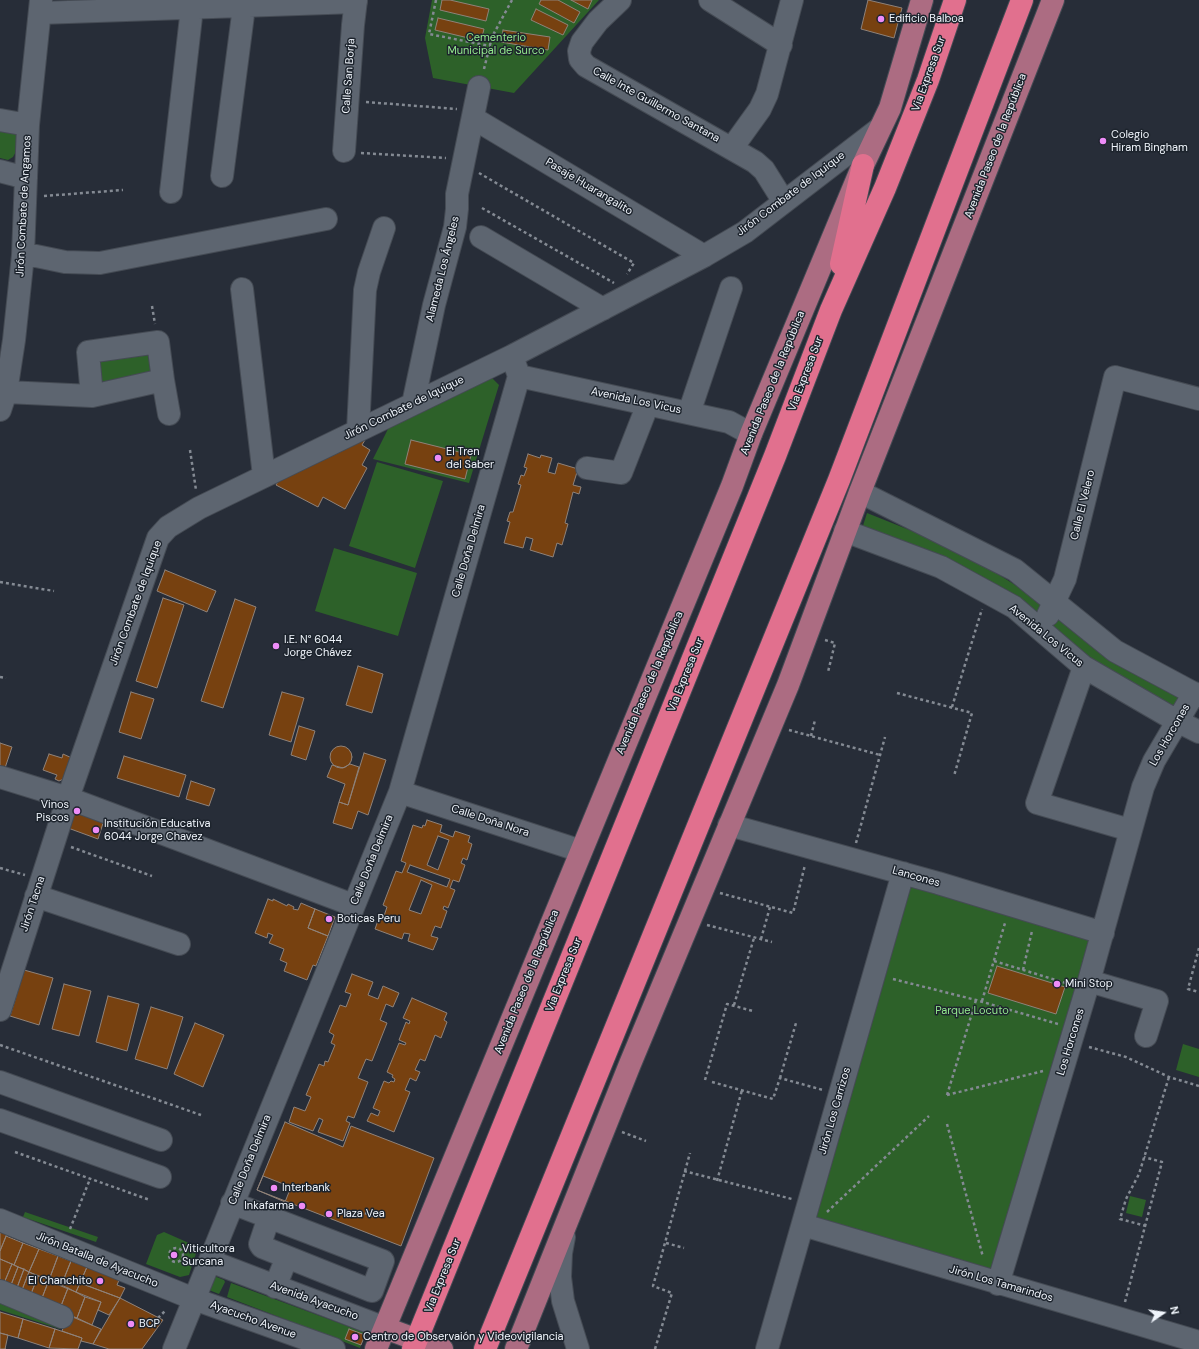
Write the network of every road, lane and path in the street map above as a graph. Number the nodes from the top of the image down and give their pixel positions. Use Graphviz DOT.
graph roads {
  1 [pos="436,0"];
  2 [pos="512,0"];
  3 [pos="620,0"];
  4 [pos="710,0"];
  5 [pos="792,0"];
  6 [pos="956,0"];
  7 [pos="1022,0"];
  8 [pos="1053,0"];
  9 [pos="356,1"];
  10 [pos="219,4"];
  11 [pos="142,5"];
  12 [pos="919,5"];
  13 [pos="40,6"];
  14 [pos="244,7"];
  15 [pos="192,8"];
  16 [pos="781,45"];
  17 [pos="490,46"];
  18 [pos="479,87"];
  19 [pos="348,101"];
  20 [pos="474,114"];
  21 [pos="0,120"];
  22 [pos="28,125"];
  23 [pos="879,129"];
  24 [pos="732,148"];
  25 [pos="344,152"];
  26 [pos="464,161"];
  27 [pos="863,165"];
  28 [pos="0,171"];
  29 [pos="222,176"];
  30 [pos="26,187"];
  31 [pos="123,190"];
  32 [pos="171,192"];
  33 [pos="784,202"];
  34 [pos="482,208"];
  35 [pos="326,219"];
  36 [pos="384,228"];
  37 [pos="481,237"];
  38 [pos="23,255"];
  39 [pos="704,256"];
  40 [pos="629,286"];
  41 [pos="731,288"];
  42 [pos="242,289"];
  43 [pos="603,309"];
  44 [pos="831,310"];
  45 [pos="512,356"];
  46 [pos="519,376"];
  47 [pos="163,380"];
  48 [pos="92,396"];
  49 [pos="1199,399"];
  50 [pos="2,402"];
  51 [pos="413,404"];
  52 [pos="648,404"];
  53 [pos="689,413"];
  54 [pos="169,414"];
  55 [pos="358,430"];
  56 [pos="751,434"];
  57 [pos="190,450"];
  58 [pos="587,468"];
  59 [pos="264,476"];
  60 [pos="860,492"];
  61 [pos="198,508"];
  62 [pos="845,531"];
  63 [pos="0,582"];
  64 [pos="54,591"];
  65 [pos="1054,602"];
  66 [pos="982,609"];
  67 [pos="1041,630"];
  68 [pos="821,638"];
  69 [pos="1084,667"];
  70 [pos="828,672"];
  71 [pos="0,676"];
  72 [pos="6,678"];
  73 [pos="896,693"];
  74 [pos="1196,694"];
  75 [pos="952,707"];
  76 [pos="815,720"];
  77 [pos="1177,721"];
  78 [pos="771,725"];
  79 [pos="1199,732"];
  80 [pos="811,736"];
  81 [pos="885,737"];
  82 [pos="880,755"];
  83 [pos="954,776"];
  84 [pos="0,777"];
  85 [pos="400,792"];
  86 [pos="68,798"];
  87 [pos="729,825"];
  88 [pos="1130,830"];
  89 [pos="54,841"];
  90 [pos="580,851"];
  91 [pos="852,859"];
  92 [pos="805,864"];
  93 [pos="0,868"];
  94 [pos="903,873"];
  95 [pos="152,876"];
  96 [pos="38,888"];
  97 [pos="718,892"];
  98 [pos="353,905"];
  99 [pos="770,907"];
  100 [pos="1006,916"];
  101 [pos="689,921"];
  102 [pos="1034,925"];
  103 [pos="1103,933"];
  104 [pos="754,938"];
  105 [pos="761,939"];
  106 [pos="772,942"];
  107 [pos="179,944"];
  108 [pos="1199,948"];
  109 [pos="994,961"];
  110 [pos="6,968"];
  111 [pos="1023,970"];
  112 [pos="893,979"];
  113 [pos="1082,984"];
  114 [pos="1199,992"];
  115 [pos="976,1000"];
  116 [pos="982,1001"];
  117 [pos="734,1005"];
  118 [pos="0,1010"];
  119 [pos="753,1011"];
  120 [pos="796,1023"];
  121 [pos="1058,1024"];
  122 [pos="1146,1036"];
  123 [pos="1071,1042"];
  124 [pos="0,1045"];
  125 [pos="1044,1070"];
  126 [pos="1169,1077"];
  127 [pos="780,1078"];
  128 [pos="705,1080"];
  129 [pos="0,1082"];
  130 [pos="712,1082"];
  131 [pos="1199,1086"];
  132 [pos="742,1090"];
  133 [pos="826,1090"];
  134 [pos="201,1115"];
  135 [pos="929,1116"];
  136 [pos="0,1120"];
  137 [pos="947,1124"];
  138 [pos="620,1131"];
  139 [pos="161,1140"];
  140 [pos="646,1141"];
  141 [pos="15,1152"];
  142 [pos="690,1153"];
  143 [pos="1144,1157"];
  144 [pos="684,1171"];
  145 [pos="160,1177"];
  146 [pos="90,1179"];
  147 [pos="717,1181"];
  148 [pos="794,1199"];
  149 [pos="150,1200"];
  150 [pos="232,1203"];
  151 [pos="573,1205"];
  152 [pos="365,1213"];
  153 [pos="827,1213"];
  154 [pos="374,1214"];
  155 [pos="269,1217"];
  156 [pos="0,1220"];
  157 [pos="803,1225"];
  158 [pos="1146,1226"];
  159 [pos="666,1243"];
  160 [pos="63,1246"];
  161 [pos="684,1248"];
  162 [pos="169,1256"];
  163 [pos="287,1256"];
  164 [pos="983,1258"];
  165 [pos="210,1261"];
  166 [pos="998,1284"];
  167 [pos="275,1287"];
  168 [pos="0,1291"];
  169 [pos="194,1299"];
  170 [pos="166,1310"];
  171 [pos="62,1317"];
  172 [pos="158,1318"];
  173 [pos="1121,1319"];
  174 [pos="385,1328"];
  175 [pos="1199,1342"];
  176 [pos="415,1344"];
  177 [pos="174,1349"];
  178 [pos="334,1349"];
  179 [pos="376,1349"];
  180 [pos="442,1349"];
  181 [pos="485,1349"];
  182 [pos="516,1349"];
  183 [pos="578,1349"];
  184 [pos="655,1349"];
  185 [pos="767,1349"];
  1 -- 17 [label="path"];
  2 -- 17 [label="path"];
  3 -- 24 [label="street, Calle Inte Guillermo Santana"];
  4 -- 16 [label="street"];
  5 -- 16 [label="street"];
  6 -- 44 [label="highway, Via Expresa Sur"];
  7 -- 181 [label="highway"];
  8 -- 60 [label="main road, Avenida Paseo de la República"];
  9 -- 14 [label="street"];
  9 -- 19 [label="street, Calle San Borja"];
  10 -- 14 [label="street"];
  10 -- 15 [label="street"];
  11 -- 13 [label="street"];
  11 -- 15 [label="street"];
  12 -- 23 [label="main road, Avenida Paseo de la República"];
  13 -- 22 [label="street, Jirón Combate de Angamos"];
  14 -- 29 [label="street"];
  15 -- 32 [label="street"];
  16 -- 24 [label="street"];
  17 -- 18 [label="path"];
  18 -- 20 [label="street, Alameda Los Ángeles"];
  19 -- 20 [label="path"];
  19 -- 25 [label="street, Calle San Borja"];
  20 -- 26 [label="street, Alameda Los Ángeles"];
  20 -- 39 [label="street, Pasaje Huarangalito"];
  21 -- 22 [label="street"];
  22 -- 30 [label="street, Jirón Combate de Angamos"];
  23 -- 27 [label="main road, Avenida Paseo de la República"];
  23 -- 33 [label="street, Jirón Combate de Iquique"];
  24 -- 33 [label="street, Calle Inte Guillermo Santana"];
  25 -- 26 [label="path"];
  26 -- 40 [label="path"];
  26 -- 51 [label="street, Alameda Los Ángeles"];
  27 -- 44 [label="highway"];
  27 -- 56 [label="main road, Avenida Paseo de la República"];
  28 -- 30 [label="street"];
  30 -- 31 [label="path"];
  30 -- 38 [label="street, Jirón Combate de Angamos"];
  33 -- 39 [label="street, Jirón Combate de Iquique"];
  34 -- 40 [label="path"];
  35 -- 38 [label="street"];
  36 -- 55 [label="street"];
  37 -- 43 [label="street"];
  38 -- 50 [label="street, Jirón Combate de Angamos"];
  39 -- 40 [label="street, Jirón Combate de Iquique"];
  40 -- 43 [label="street, Jirón Combate de Iquique"];
  41 -- 53 [label="street"];
  42 -- 59 [label="street"];
  43 -- 45 [label="street, Jirón Combate de Iquique"];
  44 -- 176 [label="highway, Via Expresa Sur"];
  45 -- 46 [label="street"];
  45 -- 51 [label="street, Jirón Combate de Iquique"];
  46 -- 52 [label="street, Avenida Los Vicus"];
  46 -- 85 [label="street, Calle Doña Delmira"];
  47 -- 48 [label="street"];
  47 -- 48 [label="street"];
  47 -- 54 [label="street"];
  48 -- 50 [label="street"];
  49 -- 65 [label="street, Calle El Velero"];
  51 -- 55 [label="street, Jirón Combate de Iquique"];
  52 -- 53 [label="street, Avenida Los Vicus"];
  52 -- 58 [label="street"];
  53 -- 56 [label="street, Avenida Los Vicus"];
  55 -- 59 [label="street, Jirón Combate de Iquique"];
  56 -- 90 [label="main road, Avenida Paseo de la República"];
  57 -- 61 [label="path"];
  59 -- 61 [label="street, Jirón Combate de Iquique"];
  60 -- 62 [label="main road, Avenida Paseo de la República"];
  60 -- 65 [label="street"];
  61 -- 86 [label="street, Jirón Combate de Iquique"];
  62 -- 67 [label="street, Avenida Los Vicus"];
  62 -- 78 [label="main road, Avenida Paseo de la República"];
  63 -- 64 [label="path"];
  65 -- 67 [label="street, Calle El Velero"];
  65 -- 74 [label="street"];
  66 -- 75 [label="path"];
  67 -- 69 [label="street, Avenida Los Vicus"];
  68 -- 70 [label="path"];
  69 -- 77 [label="street, Avenida Los Vicus"];
  69 -- 88 [label="street"];
  71 -- 72 [label="path"];
  73 -- 75 [label="path"];
  74 -- 77 [label="street, Los Horcones"];
  75 -- 83 [label="path"];
  76 -- 80 [label="path"];
  77 -- 79 [label="street, Avenida Los Vicus"];
  77 -- 88 [label="street, Los Horcones"];
  78 -- 80 [label="path"];
  78 -- 87 [label="main road, Avenida Paseo de la República"];
  80 -- 82 [label="path"];
  81 -- 82 [label="path"];
  82 -- 91 [label="path"];
  84 -- 86 [label="street"];
  85 -- 90 [label="street, Calle Doña Nora"];
  85 -- 98 [label="street, Calle Doña Delmira"];
  86 -- 89 [label="street, Jirón Tacna"];
  86 -- 98 [label="street"];
  87 -- 91 [label="street, Lancones"];
  87 -- 101 [label="main road, Avenida Paseo de la República"];
  88 -- 103 [label="street, Los Horcones"];
  89 -- 95 [label="path"];
  89 -- 96 [label="street, Jirón Tacna"];
  90 -- 174 [label="main road, Avenida Paseo de la República"];
  91 -- 94 [label="street, Lancones"];
  92 -- 99 [label="path"];
  93 -- 96 [label="path"];
  94 -- 103 [label="street, Lancones"];
  94 -- 157 [label="street, Jirón Los Carrizos"];
  96 -- 107 [label="street"];
  96 -- 110 [label="street, Jirón Tacna"];
  97 -- 99 [label="path"];
  98 -- 150 [label="street, Calle Doña Delmira"];
  99 -- 105 [label="path"];
  100 -- 109 [label="path"];
  101 -- 104 [label="path"];
  101 -- 151 [label="main road, Avenida Paseo de la República"];
  102 -- 111 [label="path"];
  103 -- 113 [label="street, Los Horcones"];
  104 -- 105 [label="path"];
  104 -- 117 [label="path"];
  105 -- 106 [label="path"];
  108 -- 114 [label="path"];
  109 -- 111 [label="path"];
  109 -- 116 [label="path"];
  110 -- 118 [label="street, Jirón Tacna"];
  111 -- 113 [label="path"];
  112 -- 115 [label="path"];
  113 -- 122 [label="street"];
  113 -- 123 [label="street, Los Horcones"];
  115 -- 116 [label="path"];
  115 -- 125 [label="path"];
  116 -- 121 [label="path"];
  117 -- 119 [label="path"];
  117 -- 128 [label="path"];
  120 -- 127 [label="path"];
  123 -- 126 [label="path"];
  123 -- 166 [label="street, Los Horcones"];
  124 -- 134 [label="path"];
  126 -- 131 [label="path"];
  126 -- 143 [label="path"];
  127 -- 132 [label="path"];
  127 -- 133 [label="path"];
  129 -- 139 [label="street"];
  130 -- 132 [label="path"];
  132 -- 147 [label="path"];
  135 -- 153 [label="path"];
  136 -- 145 [label="street"];
  137 -- 164 [label="path"];
  138 -- 140 [label="path"];
  141 -- 146 [label="path"];
  142 -- 144 [label="path"];
  143 -- 158 [label="path"];
  143 -- 158 [label="path"];
  144 -- 147 [label="path"];
  144 -- 159 [label="path"];
  146 -- 149 [label="path"];
  146 -- 160 [label="path"];
  147 -- 148 [label="path"];
  150 -- 155 [label="street"];
  150 -- 165 [label="street, Calle Doña Delmira"];
  151 -- 182 [label="main road, Avenida Paseo de la República"];
  151 -- 183 [label="street, Avenida Paseo de la República"];
  152 -- 154 [label="path"];
  155 -- 163 [label="street"];
  155 -- 163 [label="street"];
  156 -- 160 [label="street, Jirón Batalla de Ayacucho"];
  157 -- 166 [label="street, Jirón Los Tamarindos"];
  157 -- 185 [label="street, Jirón Los Carrizos"];
  158 -- 173 [label="path"];
  159 -- 161 [label="path"];
  159 -- 184 [label="path"];
  160 -- 169 [label="street, Jirón Batalla de Ayacucho"];
  162 -- 162 [label="path"];
  163 -- 167 [label="street"];
  165 -- 167 [label="street, Avenida Ayacucho"];
  165 -- 169 [label="street, Calle Doña Delmira"];
  166 -- 173 [label="street, Jirón Los Tamarindos"];
  167 -- 174 [label="street, Avenida Ayacucho"];
  168 -- 171 [label="street"];
  169 -- 177 [label="street, Calle Doña Delmira"];
  169 -- 178 [label="street, Ayacucho Avenue"];
  170 -- 172 [label="path"];
  173 -- 175 [label="street, Jirón Los Tamarindos"];
  174 -- 176 [label="main road, Avenida Ayacucho"];
  174 -- 179 [label="main road, Avenida Paseo de la República"];
  176 -- 180 [label="main road, Avenida Ayacucho"];
}
